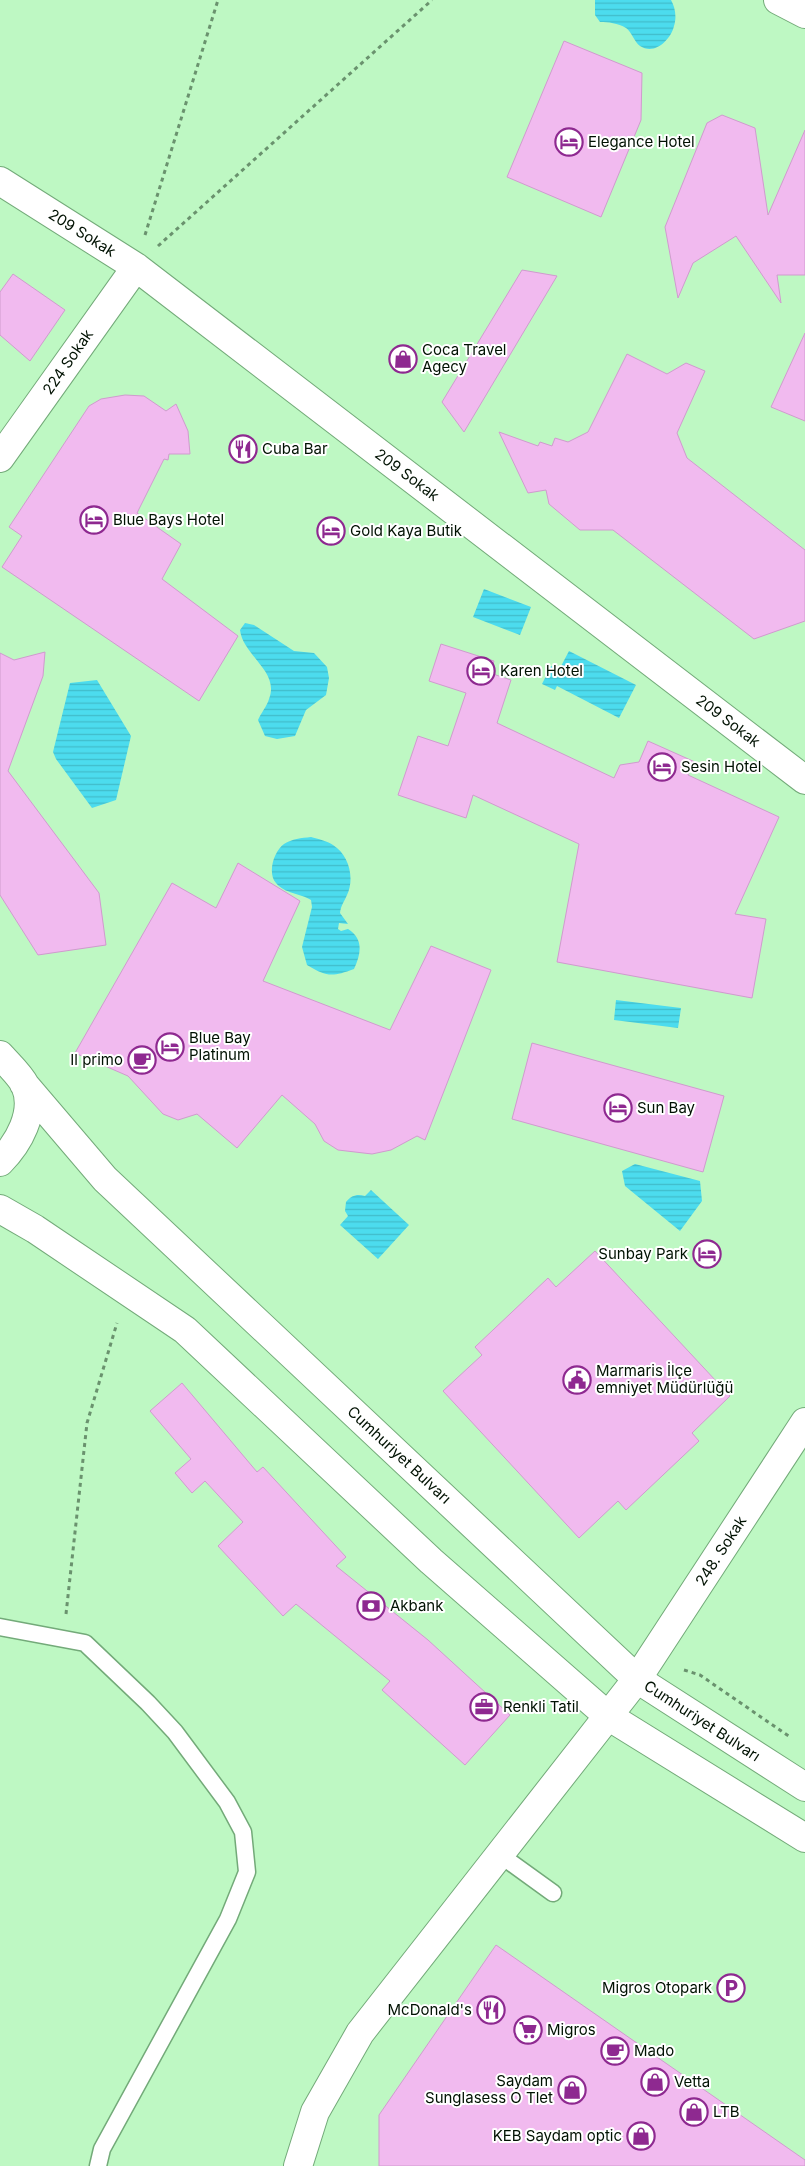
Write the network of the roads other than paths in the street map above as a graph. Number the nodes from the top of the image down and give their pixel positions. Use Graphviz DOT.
graph roads {
  1 [pos="778,0"];
  2 [pos="805,14"];
  3 [pos="0,181"];
  4 [pos="136,267"];
  5 [pos="0,458"];
  6 [pos="805,780"];
  7 [pos="0,1055"];
  8 [pos="24,1084"];
  9 [pos="0,1162"];
  10 [pos="0,1209"];
  11 [pos="805,1422"];
  12 [pos="0,1627"];
  13 [pos="637,1679"];
  14 [pos="608,1716"];
  15 [pos="805,1787"];
  16 [pos="805,1838"];
  17 [pos="499,1854"];
  18 [pos="553,1893"];
  19 [pos="98,2166"];
  20 [pos="298,2166"];
  1 -- 2 [label="main road"];
  3 -- 4 [label="main road, 209 Sokak"];
  4 -- 5 [label="main road, 224 Sokak"];
  4 -- 6 [label="main road, 209 Sokak"];
  7 -- 8 [label="main road, Cumhuriyet Bulvarı"];
  8 -- 9 [label="main road"];
  8 -- 13 [label="main road, Cumhuriyet Bulvarı"];
  10 -- 14 [label="main road"];
  11 -- 13 [label="main road, 248. Sokak"];
  12 -- 19 [label="lane"];
  13 -- 14 [label="main road, 248. Sokak"];
  13 -- 15 [label="main road, Cumhuriyet Bulvarı"];
  14 -- 16 [label="main road"];
  14 -- 17 [label="main road, 248. Sokak"];
  17 -- 18 [label="lane"];
  17 -- 20 [label="main road, 248. Sokak"];
}
